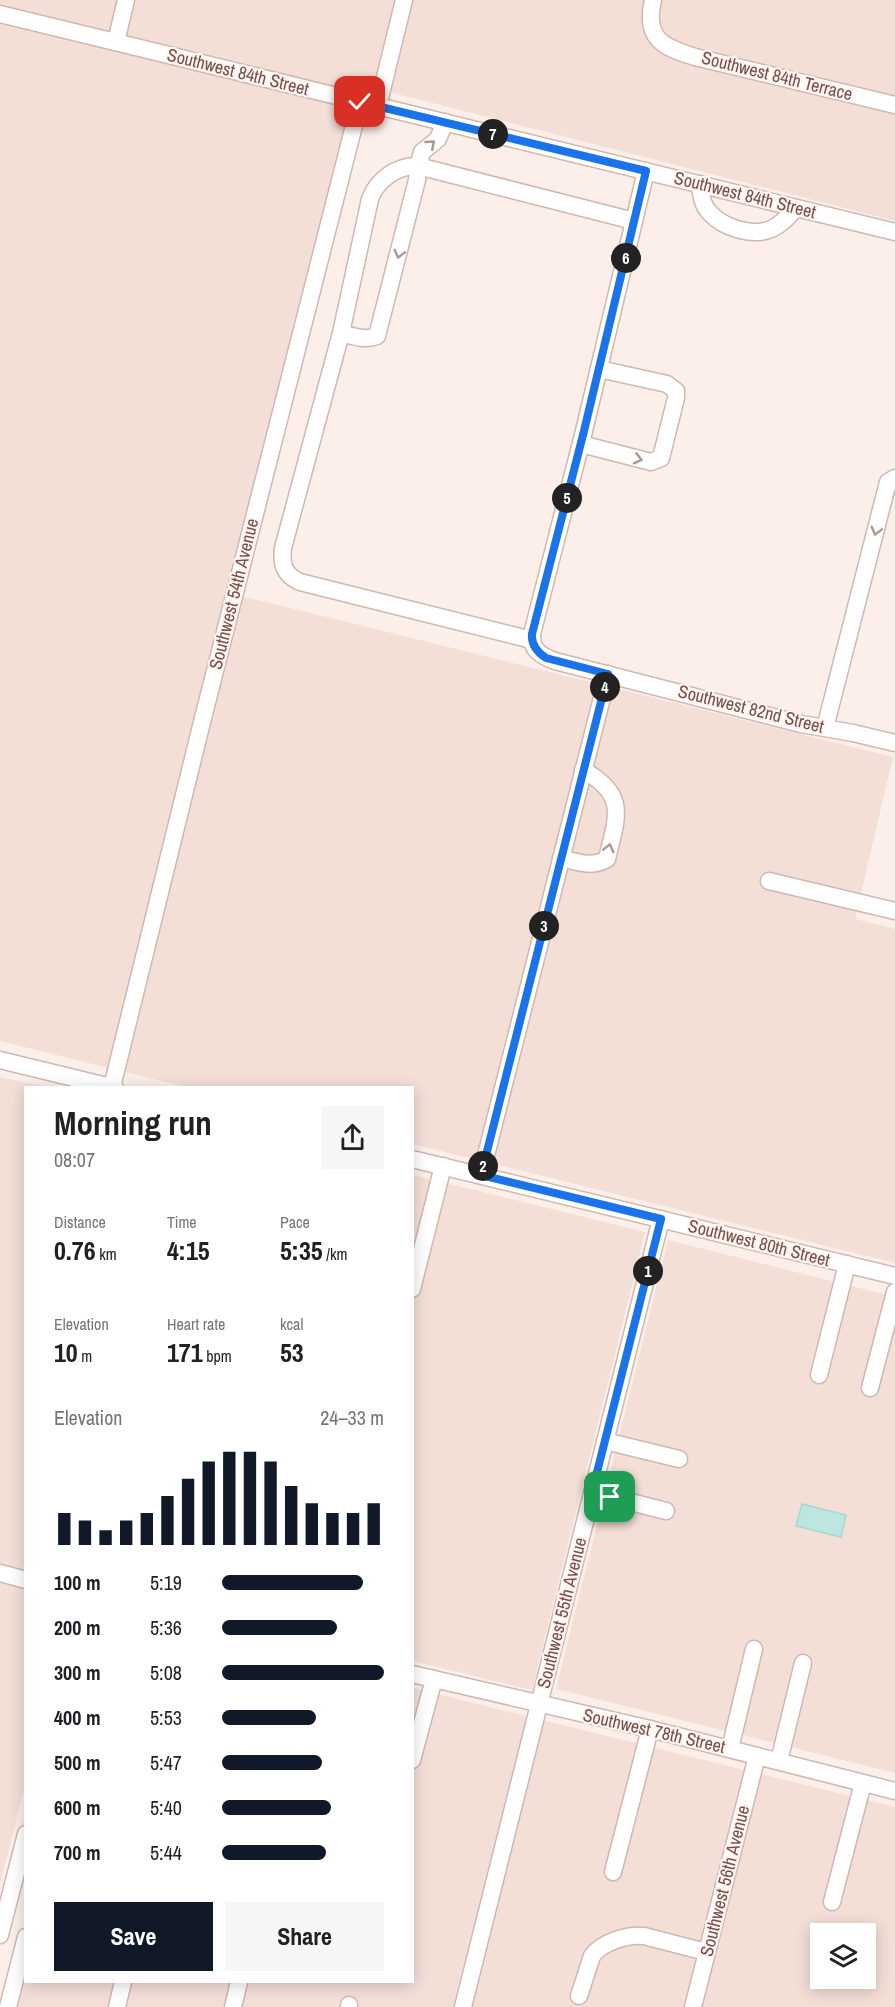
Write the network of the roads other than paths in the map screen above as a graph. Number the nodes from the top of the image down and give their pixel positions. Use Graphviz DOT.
graph roads {
  1 [pos="126,0"];
  2 [pos="405,0"];
  3 [pos="653,0"];
  4 [pos="0,14"];
  5 [pos="116,42"];
  6 [pos="360,102"];
  7 [pos="895,105"];
  8 [pos="378,106"];
  9 [pos="445,122"];
  10 [pos="417,166"];
  11 [pos="646,171"];
  12 [pos="700,184"];
  13 [pos="796,208"];
  14 [pos="634,221"];
  15 [pos="895,232"];
  16 [pos="340,333"];
  17 [pos="599,369"];
  18 [pos="581,444"];
  19 [pos="895,478"];
  20 [pos="532,640"];
  21 [pos="608,674"];
  22 [pos="825,728"];
  23 [pos="895,743"];
  24 [pos="584,770"];
  25 [pos="561,858"];
  26 [pos="769,881"];
  27 [pos="895,911"];
  28 [pos="0,1060"];
  29 [pos="110,1086"];
  30 [pos="114,1086"];
  31 [pos="414,1159"];
  32 [pos="443,1166"];
  33 [pos="481,1175"];
  34 [pos="661,1219"];
  35 [pos="847,1264"];
  36 [pos="895,1276"];
  37 [pos="414,1281"];
  38 [pos="895,1292"];
  39 [pos="819,1375"];
  40 [pos="870,1388"];
  41 [pos="604,1441"];
  42 [pos="679,1459"];
  43 [pos="592,1492"];
  44 [pos="666,1511"];
  45 [pos="0,1574"];
  46 [pos="24,1580"];
  47 [pos="754,1649"];
  48 [pos="803,1663"];
  49 [pos="414,1674"];
  50 [pos="434,1679"];
  51 [pos="539,1704"];
  52 [pos="650,1729"];
  53 [pos="730,1749"];
  54 [pos="414,1753"];
  55 [pos="757,1756"];
  56 [pos="778,1761"];
  57 [pos="862,1783"];
  58 [pos="895,1791"];
  59 [pos="24,1842"];
  60 [pos="613,1872"];
  61 [pos="832,1902"];
  62 [pos="0,1935"];
  63 [pos="24,1945"];
  64 [pos="706,1952"];
  65 [pos="123,1983"];
  66 [pos="239,1983"];
  67 [pos="579,1996"];
  68 [pos="8,2007"];
  69 [pos="117,2007"];
  70 [pos="233,2007"];
  71 [pos="463,2007"];
  72 [pos="693,2007"];
  1 -- 5 [label="street"];
  2 -- 8 [label="street"];
  3 -- 7 [label="street, Southwest 84th Terrace"];
  4 -- 5 [label="street, Southwest 84th Street"];
  5 -- 6 [label="street, Southwest 84th Street"];
  6 -- 8 [label="street, Southwest 84th Street"];
  6 -- 30 [label="street, Southwest 54th Avenue"];
  8 -- 9 [label="street, Southwest 84th Street"];
  10 -- 9 [label="street, one-way"];
  9 -- 11 [label="street, Southwest 84th Street"];
  10 -- 14 [label="street"];
  10 -- 16 [label="street"];
  10 -- 16 [label="street, one-way"];
  11 -- 12 [label="street, Southwest 84th Street"];
  11 -- 14 [label="street"];
  12 -- 13 [label="street, Southwest 84th Street"];
  12 -- 13 [label="street"];
  13 -- 15 [label="street, Southwest 84th Street"];
  14 -- 17 [label="street"];
  16 -- 20 [label="street"];
  17 -- 18 [label="street"];
  18 -- 17 [label="street, one-way"];
  18 -- 20 [label="street"];
  19 -- 22 [label="street, one-way"];
  20 -- 21 [label="street, Southwest 82nd Street"];
  21 -- 22 [label="street, Southwest 82nd Street"];
  21 -- 24 [label="street"];
  22 -- 23 [label="street, Southwest 82nd Street"];
  24 -- 25 [label="street"];
  25 -- 24 [label="street, one-way"];
  25 -- 33 [label="street"];
  26 -- 27 [label="street"];
  28 -- 29 [label="street"];
  31 -- 32 [label="street, Southwest 80th Street"];
  32 -- 33 [label="street, Southwest 80th Street"];
  32 -- 37 [label="street"];
  33 -- 34 [label="street, Southwest 80th Street"];
  34 -- 35 [label="street, Southwest 80th Street"];
  34 -- 41 [label="street, Southwest 55th Avenue"];
  35 -- 36 [label="street, Southwest 80th Street"];
  35 -- 39 [label="street"];
  38 -- 40 [label="street"];
  41 -- 42 [label="street"];
  41 -- 43 [label="street, Southwest 55th Avenue"];
  43 -- 44 [label="street"];
  43 -- 51 [label="street, Southwest 55th Avenue"];
  45 -- 46 [label="street"];
  47 -- 53 [label="street"];
  48 -- 56 [label="street"];
  49 -- 50 [label="street, Southwest 78th Street"];
  50 -- 51 [label="street, Southwest 78th Street"];
  50 -- 54 [label="street"];
  51 -- 52 [label="street, Southwest 78th Street"];
  51 -- 71 [label="street, Southwest 55th Avenue"];
  52 -- 53 [label="street, Southwest 78th Street"];
  52 -- 60 [label="street"];
  53 -- 55 [label="street, Southwest 78th Street"];
  55 -- 56 [label="street, Southwest 78th Street"];
  55 -- 64 [label="street, Southwest 56th Avenue"];
  56 -- 57 [label="street, Southwest 78th Street"];
  57 -- 58 [label="street, Southwest 78th Street"];
  57 -- 61 [label="street"];
  59 -- 62 [label="street"];
  63 -- 68 [label="street"];
  64 -- 67 [label="street"];
  64 -- 72 [label="street, Southwest 56th Avenue"];
  65 -- 69 [label="street"];
  66 -- 70 [label="street"];
}
